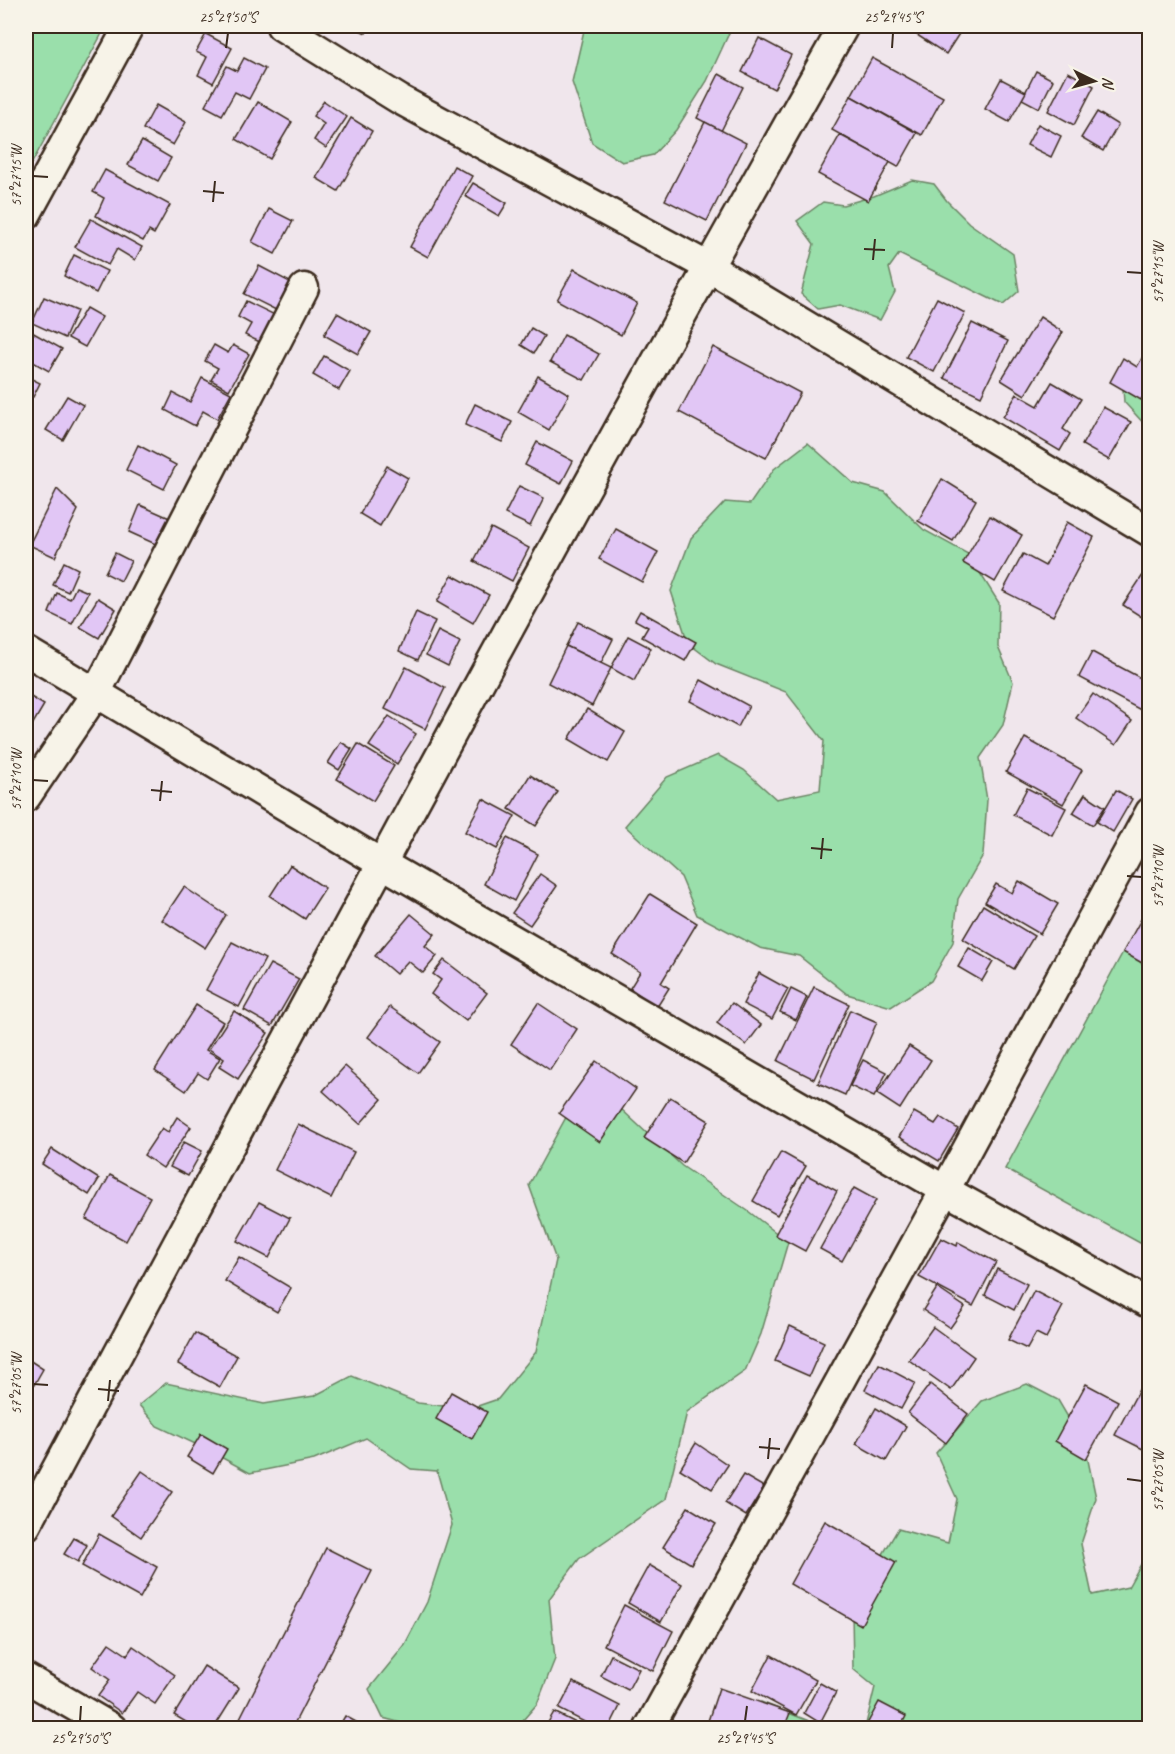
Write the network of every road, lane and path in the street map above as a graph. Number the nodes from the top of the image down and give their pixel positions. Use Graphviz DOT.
graph roads {
  1 [pos="129,26"];
  2 [pos="281,26"];
  3 [pos="844,26"];
  4 [pos="26,215"];
  5 [pos="708,266"];
  6 [pos="304,288"];
  7 [pos="1149,532"];
  8 [pos="26,651"];
  9 [pos="96,693"];
  10 [pos="26,796"];
  11 [pos="1149,812"];
  12 [pos="381,863"];
  13 [pos="945,1190"];
  14 [pos="1149,1304"];
  15 [pos="26,1526"];
  16 [pos="26,1678"];
  17 [pos="112,1728"];
  18 [pos="649,1728"];
  1 -- 4 [label="street"];
  2 -- 5 [label="street"];
  3 -- 5 [label="street"];
  5 -- 7 [label="street"];
  5 -- 12 [label="street"];
  6 -- 9 [label="street"];
  8 -- 9 [label="street"];
  9 -- 10 [label="street"];
  9 -- 12 [label="street"];
  11 -- 13 [label="street"];
  12 -- 13 [label="street"];
  12 -- 15 [label="street"];
  13 -- 14 [label="street"];
  13 -- 18 [label="street"];
  16 -- 17 [label="street"];
}
